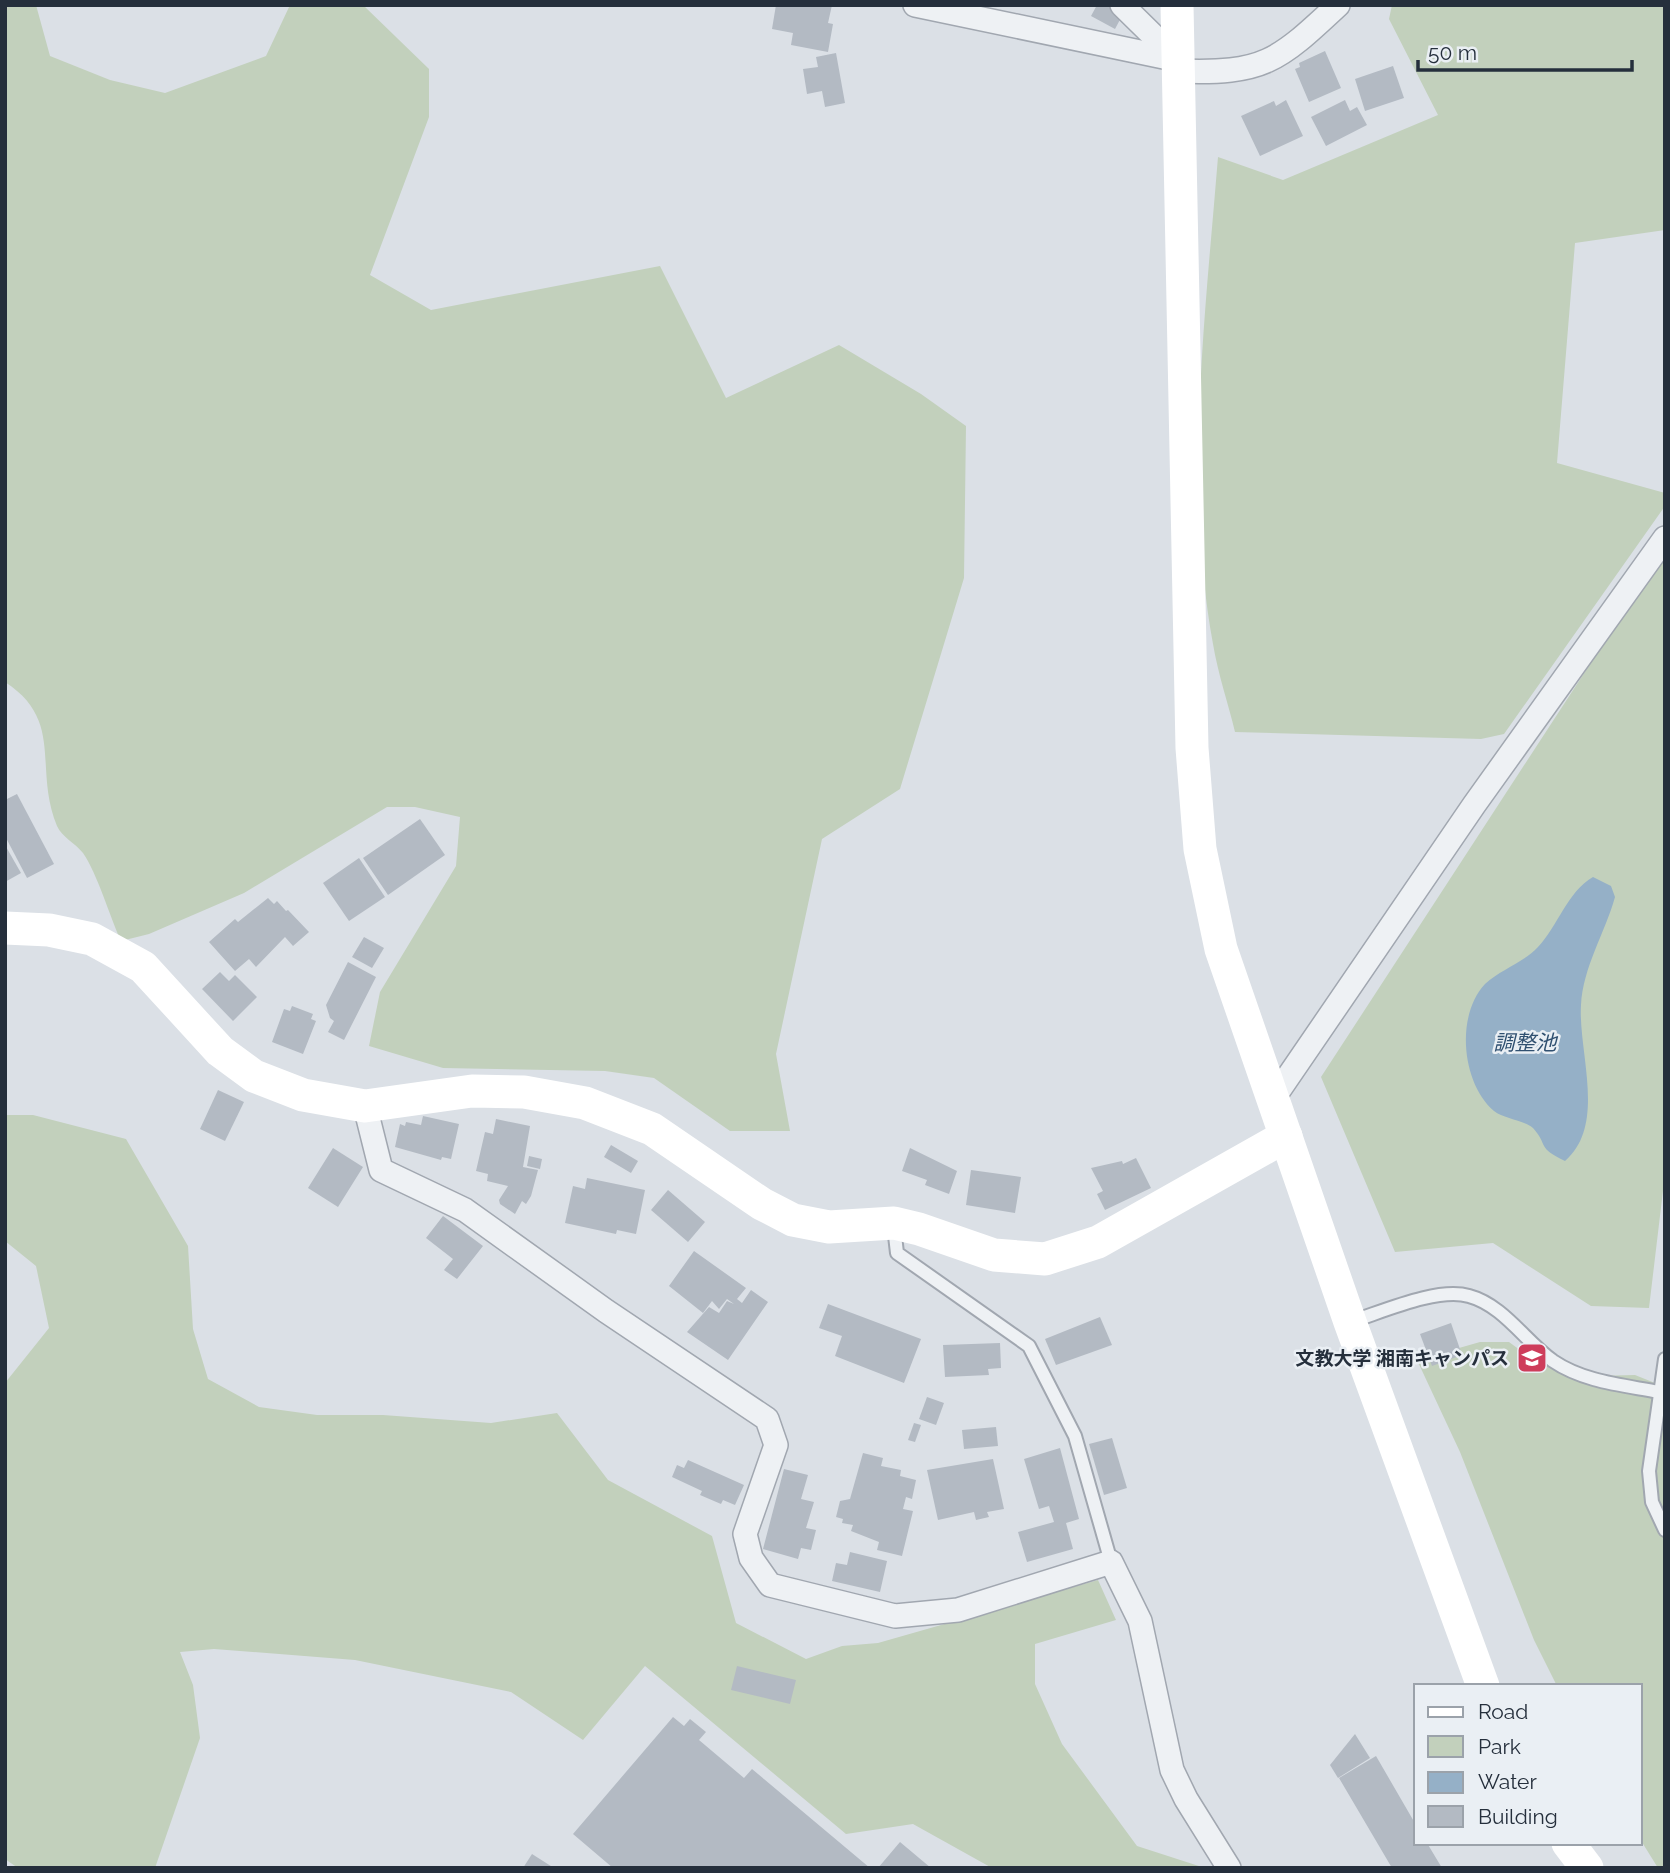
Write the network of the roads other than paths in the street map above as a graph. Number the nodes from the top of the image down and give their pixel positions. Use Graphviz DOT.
graph roads {
  1 [pos="915,5"];
  2 [pos="1122,5"];
  3 [pos="1177,5"];
  4 [pos="1338,5"];
  5 [pos="1178,65"];
  6 [pos="1665,538"];
  7 [pos="5,928"];
  8 [pos="1273,1099"];
  9 [pos="365,1106"];
  10 [pos="1286,1136"];
  11 [pos="894,1223"];
  12 [pos="1350,1322"];
  13 [pos="1665,1359"];
  14 [pos="1660,1392"];
  15 [pos="1665,1530"];
  16 [pos="1111,1562"];
  17 [pos="1482,1684"];
  18 [pos="1570,1845"];
  19 [pos="1228,1868"];
  20 [pos="1587,1868"];
  1 -- 5 [label="street"];
  2 -- 5 [label="street"];
  3 -- 5 [label="street"];
  4 -- 5 [label="street"];
  5 -- 8 [label="street"];
  6 -- 8 [label="street"];
  7 -- 9 [label="street"];
  8 -- 10 [label="street"];
  9 -- 11 [label="street"];
  9 -- 16 [label="street"];
  10 -- 11 [label="street"];
  10 -- 12 [label="street"];
  11 -- 16 [label="lane"];
  12 -- 14 [label="lane"];
  12 -- 17 [label="street"];
  13 -- 14 [label="lane"];
  14 -- 15 [label="lane"];
  16 -- 19 [label="street"];
  18 -- 20 [label="street"];
}
